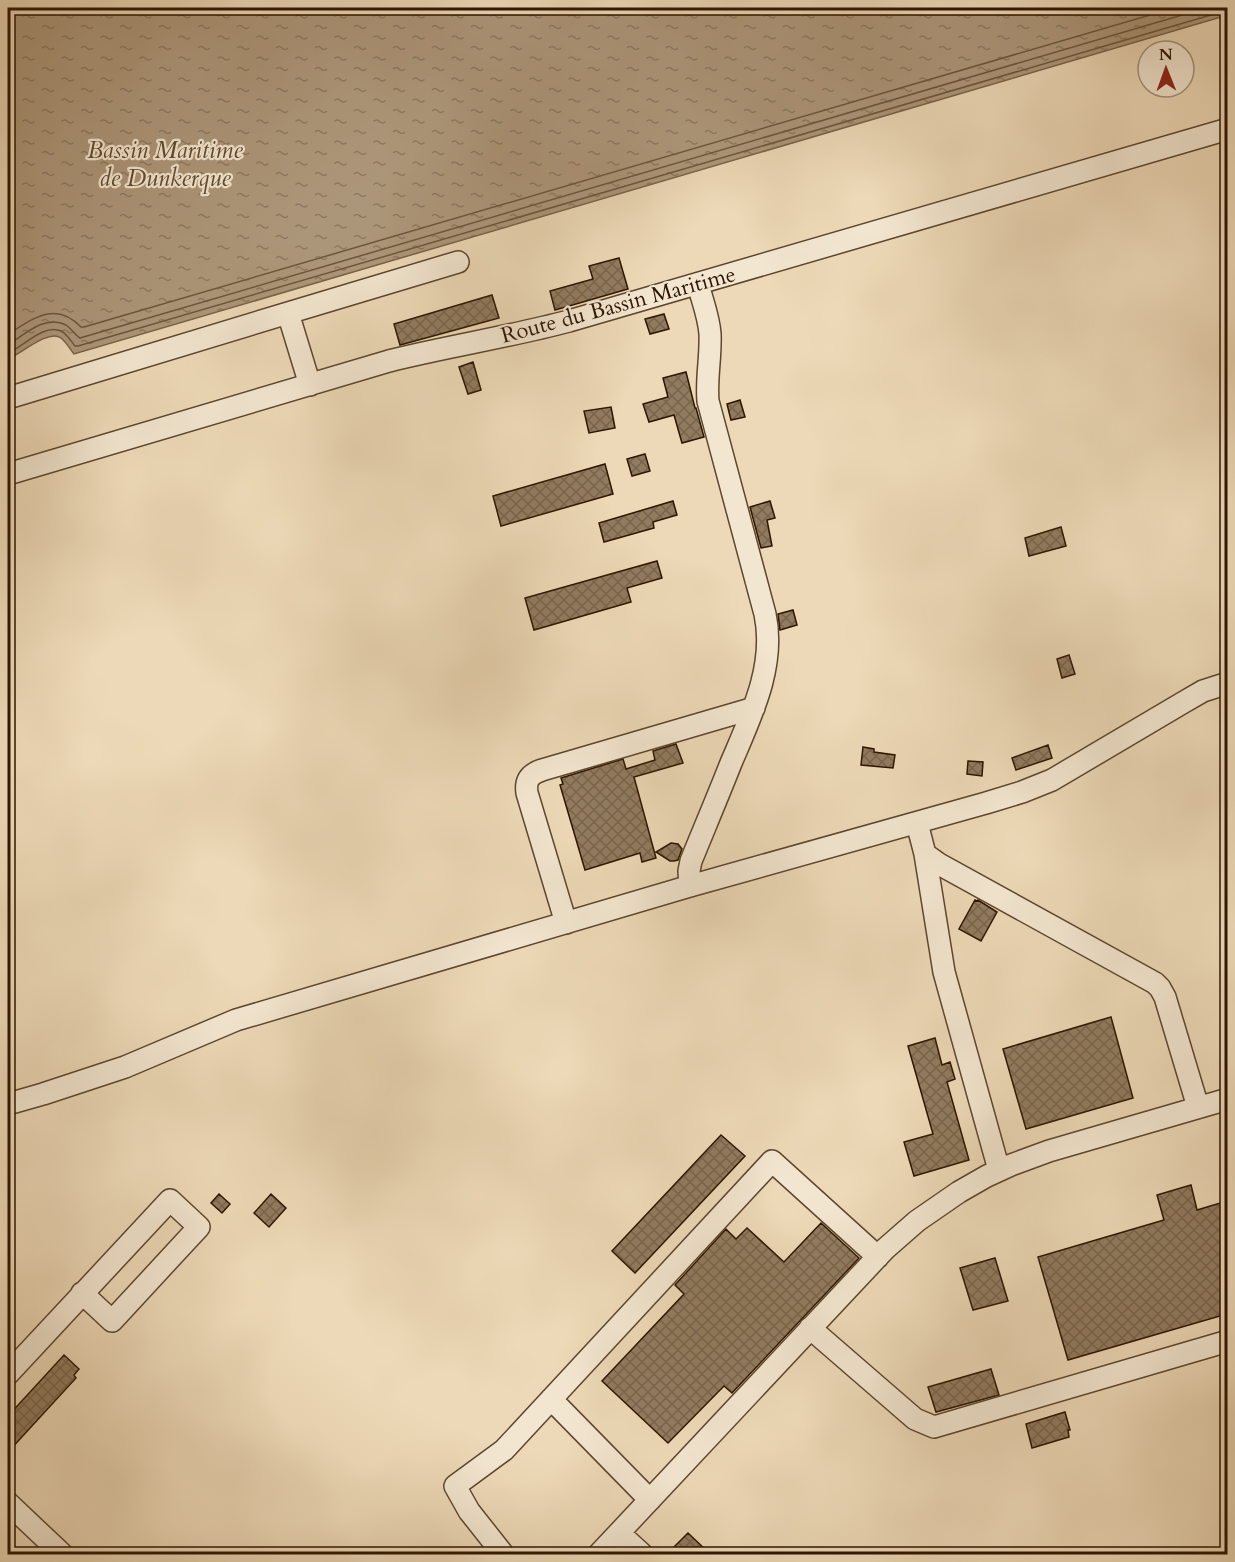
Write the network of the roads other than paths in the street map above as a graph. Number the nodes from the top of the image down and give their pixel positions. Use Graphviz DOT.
graph roads {
  1 [pos="1227,129"];
  2 [pos="458,262"];
  3 [pos="698,284"];
  4 [pos="288,313"];
  5 [pos="310,385"];
  6 [pos="8,398"];
  7 [pos="8,474"];
  8 [pos="1227,684"];
  9 [pos="754,708"];
  10 [pos="916,823"];
  11 [pos="925,854"];
  12 [pos="690,886"];
  13 [pos="566,923"];
  14 [pos="1227,1099"];
  15 [pos="8,1104"];
  16 [pos="1198,1107"];
  17 [pos="999,1170"];
  18 [pos="878,1257"];
  19 [pos="82,1293"];
  20 [pos="810,1328"];
  21 [pos="1227,1341"];
  22 [pos="8,1374"];
  23 [pos="551,1399"];
  24 [pos="650,1500"];
  25 [pos="8,1503"];
  26 [pos="619,1533"];
  27 [pos="62,1554"];
  28 [pos="503,1554"];
  29 [pos="599,1554"];
  30 [pos="642,1554"];
  1 -- 3 [label="street, Route du Bassin Maritime"];
  2 -- 4 [label="street"];
  3 -- 5 [label="street, Route du Bassin Maritime"];
  3 -- 9 [label="street"];
  4 -- 5 [label="street"];
  4 -- 6 [label="street"];
  5 -- 7 [label="street, Route du Bassin Maritime"];
  8 -- 10 [label="street"];
  9 -- 12 [label="street"];
  9 -- 13 [label="street"];
  10 -- 11 [label="street"];
  10 -- 12 [label="street"];
  11 -- 16 [label="street"];
  11 -- 17 [label="street"];
  12 -- 13 [label="street"];
  13 -- 15 [label="street"];
  14 -- 16 [label="street"];
  16 -- 17 [label="street"];
  17 -- 18 [label="street"];
  18 -- 20 [label="street"];
  18 -- 23 [label="street"];
  19 -- 19 [label="street"];
  19 -- 22 [label="street"];
  20 -- 21 [label="street"];
  20 -- 24 [label="street"];
  23 -- 24 [label="street"];
  23 -- 28 [label="street"];
  24 -- 26 [label="street"];
  25 -- 27 [label="street"];
  26 -- 29 [label="street"];
  26 -- 30 [label="street"];
}
